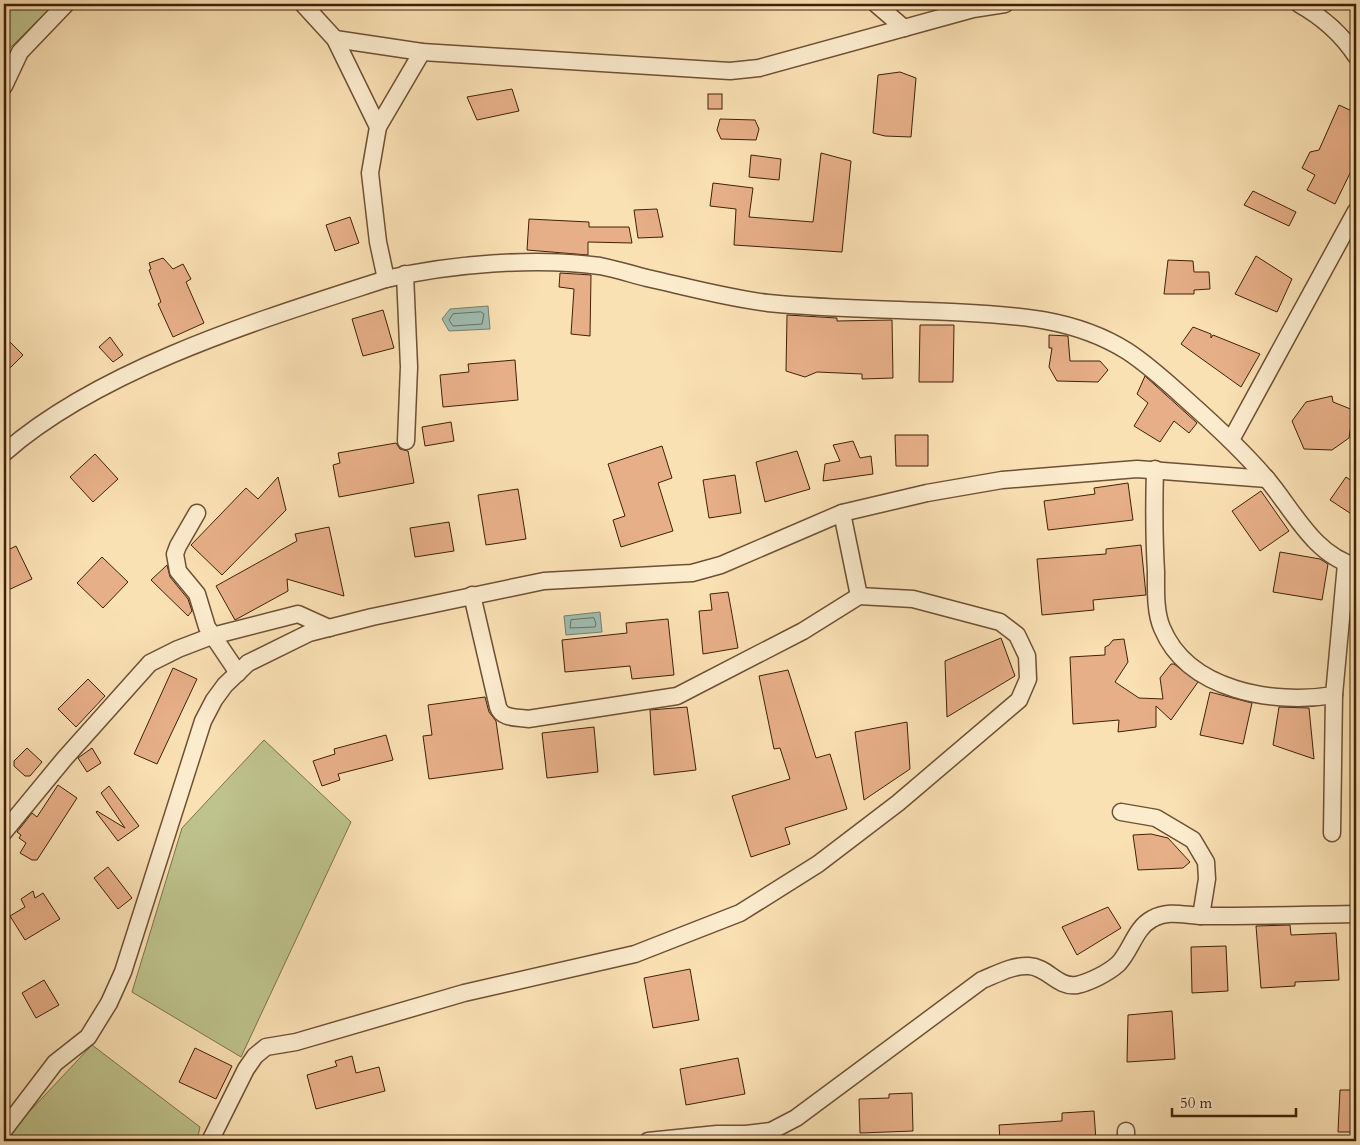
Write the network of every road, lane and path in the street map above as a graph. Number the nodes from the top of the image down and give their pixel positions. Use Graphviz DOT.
graph roads {
  1 [pos="66,4"];
  2 [pos="303,4"];
  3 [pos="876,4"];
  4 [pos="1005,4"];
  5 [pos="1299,4"];
  6 [pos="904,28"];
  7 [pos="335,40"];
  8 [pos="422,52"];
  9 [pos="1356,56"];
  10 [pos="4,86"];
  11 [pos="378,127"];
  12 [pos="1356,211"];
  13 [pos="405,274"];
  14 [pos="386,279"];
  15 [pos="1231,440"];
  16 [pos="406,441"];
  17 [pos="4,453"];
  18 [pos="1155,469"];
  19 [pos="1267,479"];
  20 [pos="197,513"];
  21 [pos="842,513"];
  22 [pos="1351,565"];
  23 [pos="472,595"];
  24 [pos="858,596"];
  25 [pos="329,628"];
  26 [pos="212,636"];
  27 [pos="238,673"];
  28 [pos="1334,695"];
  29 [pos="1121,812"];
  30 [pos="4,832"];
  31 [pos="1332,833"];
  32 [pos="1356,914"];
  33 [pos="1201,916"];
  34 [pos="4,1130"];
  35 [pos="210,1141"];
  36 [pos="648,1141"];
  1 -- 10 [label="street"];
  2 -- 7 [label="street"];
  3 -- 6 [label="street"];
  4 -- 6 [label="street"];
  5 -- 9 [label="street"];
  6 -- 8 [label="street"];
  7 -- 8 [label="street"];
  7 -- 11 [label="street"];
  8 -- 11 [label="street"];
  11 -- 14 [label="street"];
  12 -- 15 [label="street"];
  13 -- 14 [label="street"];
  13 -- 15 [label="street"];
  13 -- 16 [label="street"];
  14 -- 17 [label="street"];
  15 -- 19 [label="street"];
  18 -- 19 [label="street"];
  18 -- 21 [label="street"];
  18 -- 28 [label="street"];
  19 -- 22 [label="street"];
  20 -- 26 [label="street"];
  21 -- 23 [label="street"];
  21 -- 24 [label="street"];
  22 -- 28 [label="street"];
  23 -- 24 [label="street"];
  23 -- 25 [label="street"];
  24 -- 35 [label="street"];
  25 -- 26 [label="street"];
  25 -- 27 [label="street"];
  26 -- 27 [label="street"];
  26 -- 30 [label="street"];
  27 -- 34 [label="street"];
  28 -- 31 [label="street"];
  29 -- 33 [label="street"];
  32 -- 33 [label="street"];
  33 -- 36 [label="street"];
}
